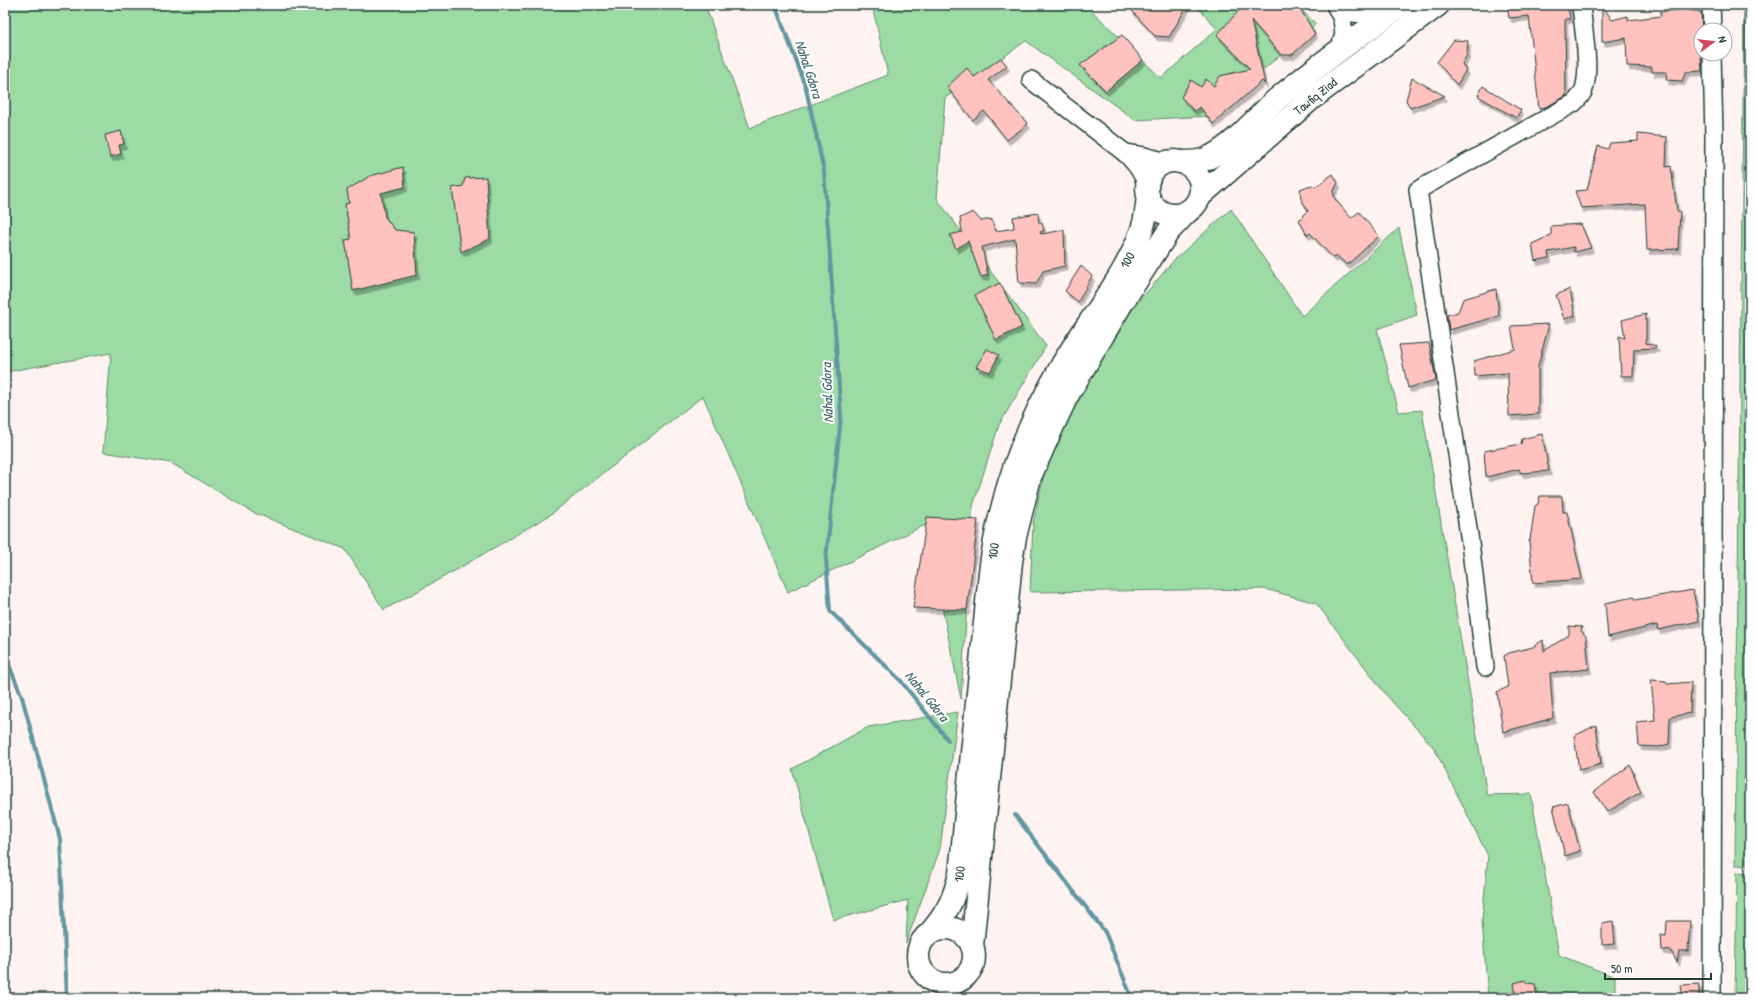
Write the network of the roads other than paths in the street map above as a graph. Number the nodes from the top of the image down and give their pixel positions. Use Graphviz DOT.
graph roads {
  1 [pos="1438,5"];
  2 [pos="1581,5"];
  3 [pos="1711,5"];
  4 [pos="1336,6"];
  5 [pos="1394,10"];
  6 [pos="1712,22"];
  7 [pos="1339,50"];
  8 [pos="1712,62"];
  9 [pos="1031,80"];
  10 [pos="1125,153"];
  11 [pos="1174,162"];
  12 [pos="1148,192"];
  13 [pos="1193,204"];
  14 [pos="1485,667"];
  15 [pos="930,933"];
  16 [pos="972,946"];
  17 [pos="924,973"];
  18 [pos="968,974"];
  19 [pos="934,998"];
  20 [pos="966,998"];
  21 [pos="1712,998"];
  1 -- 13 [label="main road, Tawfiq Ziad"];
  2 -- 14 [label="street"];
  3 -- 6 [label="street"];
  4 -- 5 [label="street"];
  4 -- 7 [label="street"];
  5 -- 7 [label="main road, Tawfiq Ziad"];
  7 -- 11 [label="main road, Tawfiq Ziad"];
  8 -- 21 [label="street"];
  9 -- 10 [label="street"];
  10 -- 11 [label="street"];
  10 -- 12 [label="street"];
  11 -- 12 [label="main road"];
  11 -- 13 [label="main road"];
  12 -- 13 [label="main road"];
  12 -- 15 [label="main road, 100"];
  13 -- 16 [label="main road, 100"];
  15 -- 16 [label="main road"];
  15 -- 17 [label="main road"];
  16 -- 18 [label="main road"];
  17 -- 18 [label="main road"];
  17 -- 19 [label="main road"];
  18 -- 20 [label="main road"];
}
